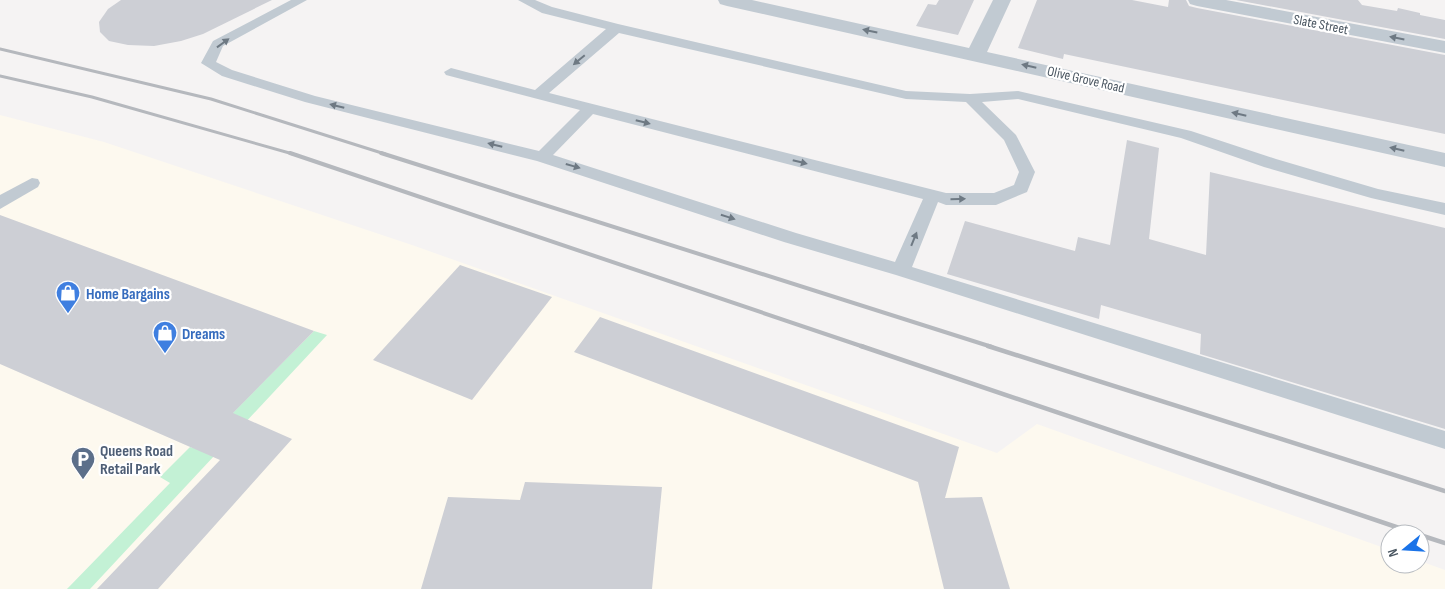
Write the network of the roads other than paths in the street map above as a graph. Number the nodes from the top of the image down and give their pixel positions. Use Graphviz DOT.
graph roads {
  1 [pos="524,0"];
  2 [pos="727,0"];
  3 [pos="1002,0"];
  4 [pos="1197,0"];
  5 [pos="291,2"];
  6 [pos="616,28"];
  7 [pos="1445,47"];
  8 [pos="976,54"];
  9 [pos="451,72"];
  10 [pos="538,95"];
  11 [pos="970,98"];
  12 [pos="590,108"];
  13 [pos="542,157"];
  14 [pos="1445,160"];
  15 [pos="32,183"];
  16 [pos="932,196"];
  17 [pos="0,203"];
  18 [pos="1445,209"];
  19 [pos="902,270"];
  20 [pos="1445,440"];
  1 -- 6 [label="lane"];
  8 -- 2 [label="street, Olive Grove Road, one-way"];
  3 -- 8 [label="street"];
  7 -- 4 [label="street, Slate Street, one-way"];
  13 -- 5 [label="lane, one-way"];
  6 -- 10 [label="lane, one-way"];
  6 -- 11 [label="lane"];
  14 -- 8 [label="street, Olive Grove Road, one-way"];
  9 -- 10 [label="lane"];
  10 -- 12 [label="lane"];
  16 -- 11 [label="lane, one-way"];
  11 -- 18 [label="lane"];
  12 -- 13 [label="lane"];
  12 -- 16 [label="lane, one-way"];
  13 -- 19 [label="lane, one-way"];
  15 -- 17 [label="lane"];
  19 -- 16 [label="lane, one-way"];
  19 -- 20 [label="lane"];
}
